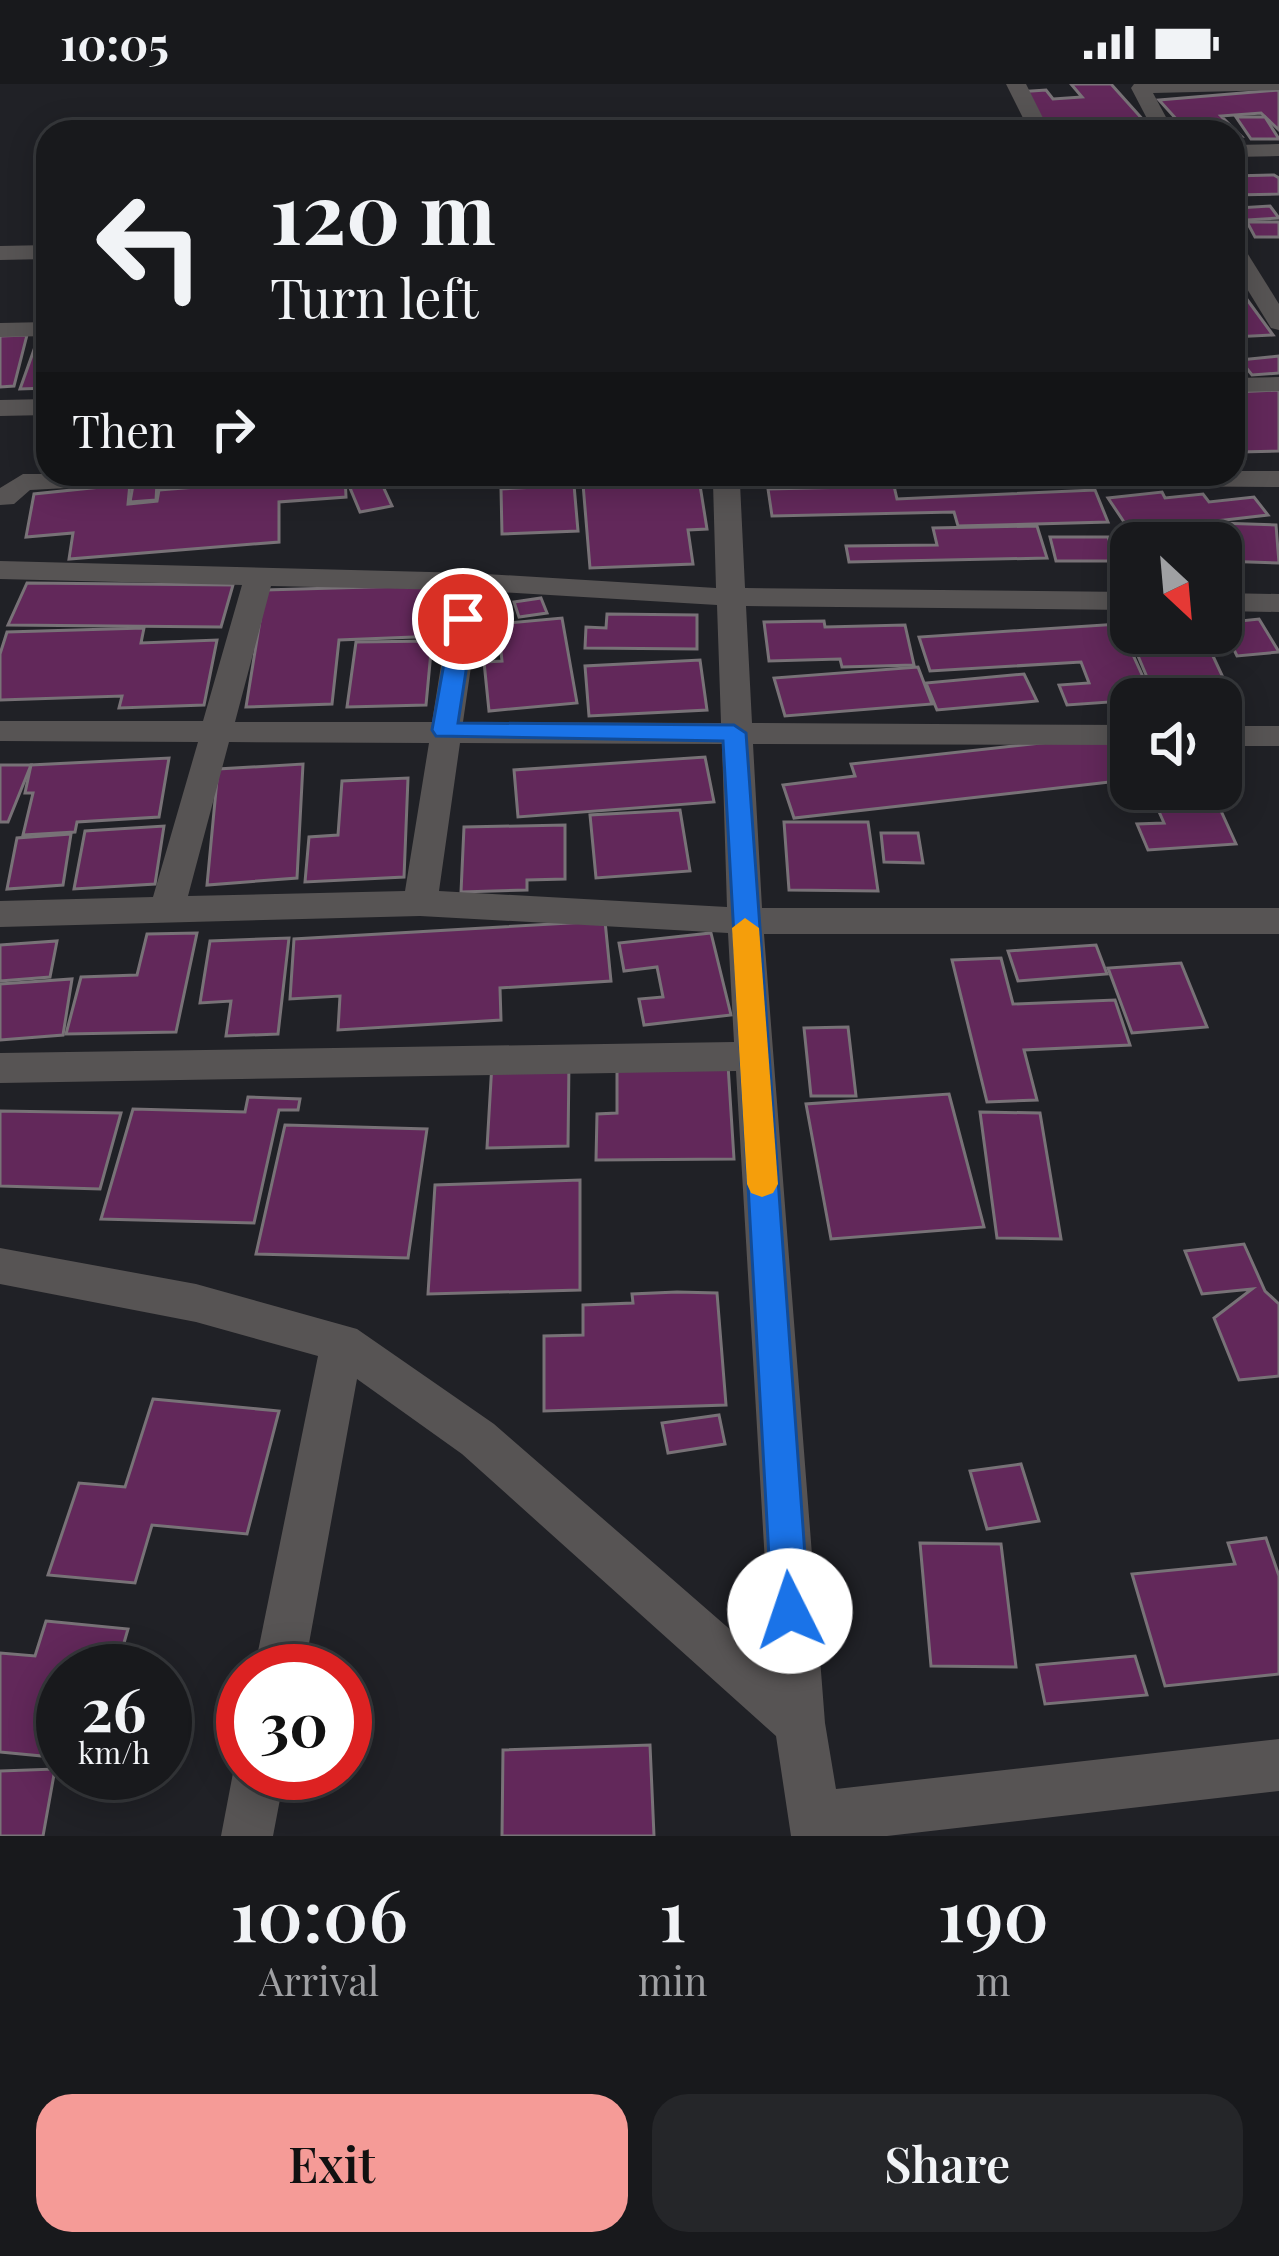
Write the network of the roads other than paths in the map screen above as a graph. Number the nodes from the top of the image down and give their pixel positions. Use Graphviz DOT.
graph roads {
  1 [pos="1016,84"];
  2 [pos="1279,85"];
  3 [pos="1034,120"];
  4 [pos="1158,120"];
  5 [pos="1245,151"];
  6 [pos="1279,151"];
  7 [pos="36,252"];
  8 [pos="0,253"];
  9 [pos="1245,284"];
  10 [pos="1279,323"];
  11 [pos="36,329"];
  12 [pos="0,330"];
  13 [pos="1279,384"];
  14 [pos="1245,385"];
  15 [pos="36,407"];
  16 [pos="0,408"];
  17 [pos="1245,479"];
  18 [pos="1279,479"];
  19 [pos="36,481"];
  20 [pos="726,486"];
  21 [pos="1,502"];
  22 [pos="0,570"];
  23 [pos="259,577"];
  24 [pos="469,582"];
  25 [pos="728,597"];
  26 [pos="1110,602"];
  27 [pos="1242,602"];
  28 [pos="1279,603"];
  29 [pos="444,730"];
  30 [pos="0,731"];
  31 [pos="213,733"];
  32 [pos="734,733"];
  33 [pos="1110,735"];
  34 [pos="1242,736"];
  35 [pos="1279,736"];
  36 [pos="420,903"];
  37 [pos="167,910"];
  38 [pos="0,914"];
  39 [pos="745,921"];
  40 [pos="1279,921"];
  41 [pos="754,1056"];
  42 [pos="0,1068"];
  43 [pos="0,1266"];
  44 [pos="342,1343"];
  45 [pos="284,1644"];
  46 [pos="800,1723"];
  47 [pos="1279,1765"];
  48 [pos="254,1800"];
  49 [pos="817,1827"];
  50 [pos="247,1836"];
  1 -- 3 [label="street"];
  2 -- 4 [label="street"];
  5 -- 6 [label="street"];
  7 -- 8 [label="street"];
  9 -- 10 [label="street"];
  11 -- 12 [label="street"];
  13 -- 14 [label="street"];
  15 -- 16 [label="street"];
  17 -- 18 [label="street"];
  19 -- 21 [label="street"];
  20 -- 25 [label="street"];
  22 -- 23 [label="street"];
  23 -- 24 [label="street"];
  23 -- 31 [label="street"];
  24 -- 25 [label="street"];
  24 -- 29 [label="street"];
  25 -- 26 [label="street"];
  25 -- 32 [label="street"];
  27 -- 28 [label="street"];
  29 -- 31 [label="street"];
  29 -- 32 [label="street"];
  29 -- 36 [label="street"];
  30 -- 31 [label="street"];
  31 -- 37 [label="street"];
  32 -- 33 [label="street"];
  32 -- 39 [label="street"];
  34 -- 35 [label="street"];
  36 -- 37 [label="street"];
  36 -- 39 [label="street"];
  37 -- 38 [label="street"];
  39 -- 40 [label="street"];
  39 -- 41 [label="street"];
  41 -- 42 [label="street"];
  41 -- 46 [label="street"];
  43 -- 44 [label="street"];
  44 -- 45 [label="street"];
  44 -- 46 [label="street"];
  46 -- 49 [label="street"];
  47 -- 49 [label="street"];
  48 -- 50 [label="street"];
}
